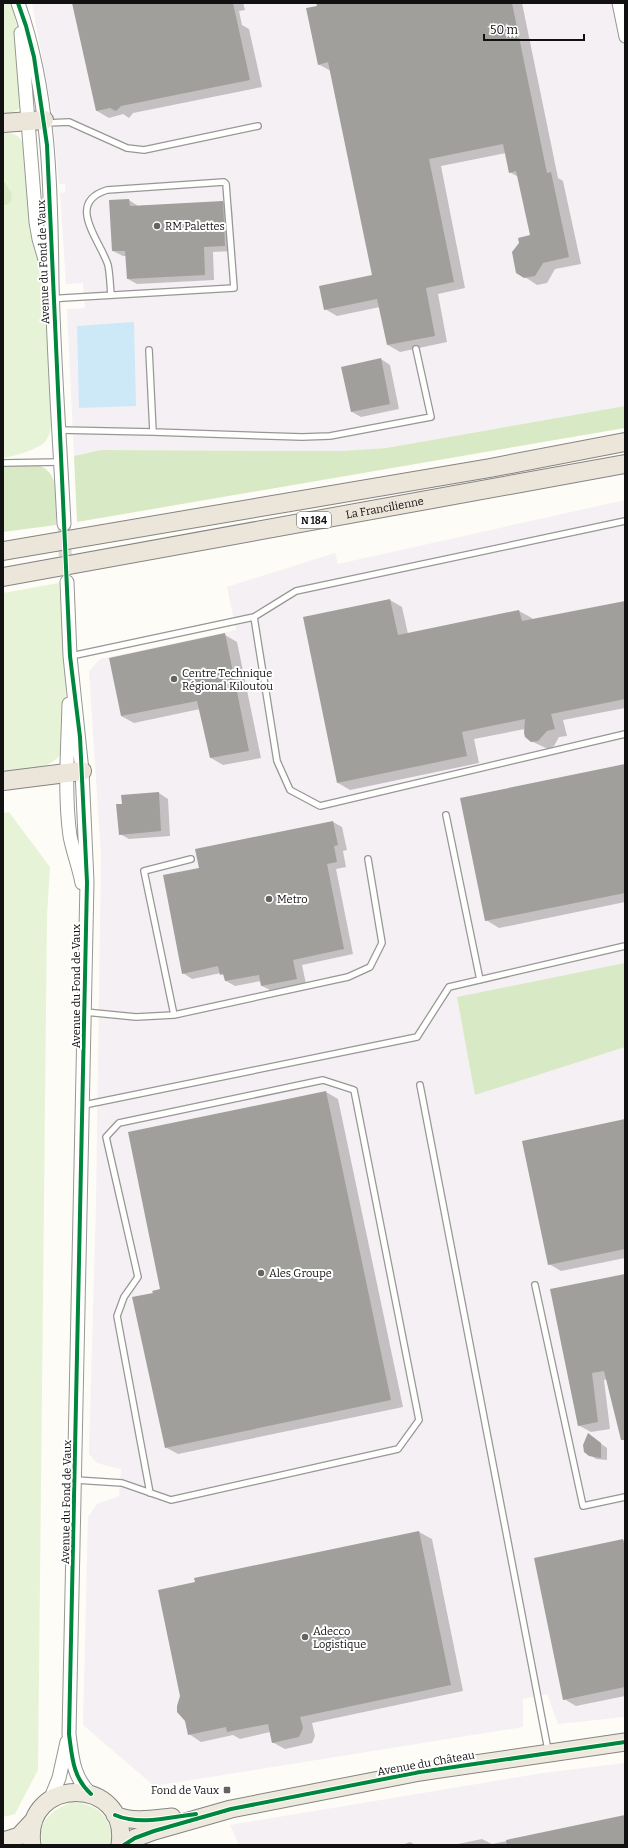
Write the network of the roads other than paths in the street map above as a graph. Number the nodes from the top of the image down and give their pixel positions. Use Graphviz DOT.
graph roads {
  1 [pos="18,3"];
  2 [pos="618,3"];
  3 [pos="625,37"];
  4 [pos="37,122"];
  5 [pos="3,123"];
  6 [pos="258,126"];
  7 [pos="111,295"];
  8 [pos="53,299"];
  9 [pos="416,349"];
  10 [pos="149,350"];
  11 [pos="59,430"];
  12 [pos="153,432"];
  13 [pos="625,442"];
  14 [pos="60,462"];
  15 [pos="3,463"];
  16 [pos="625,464"];
  17 [pos="625,521"];
  18 [pos="64,524"];
  19 [pos="24,547"];
  20 [pos="3,548"];
  21 [pos="3,551"];
  22 [pos="3,577"];
  23 [pos="67,582"];
  24 [pos="254,617"];
  25 [pos="70,656"];
  26 [pos="625,734"];
  27 [pos="74,772"];
  28 [pos="3,781"];
  29 [pos="446,815"];
  30 [pos="191,859"];
  31 [pos="368,859"];
  32 [pos="625,946"];
  33 [pos="480,980"];
  34 [pos="85,1012"];
  35 [pos="174,1015"];
  36 [pos="420,1085"];
  37 [pos="84,1105"];
  38 [pos="535,1285"];
  39 [pos="76,1480"];
  40 [pos="150,1493"];
  41 [pos="625,1497"];
  42 [pos="69,1734"];
  43 [pos="625,1742"];
  44 [pos="549,1753"];
  45 [pos="91,1794"];
  46 [pos="50,1800"];
  47 [pos="231,1809"];
  48 [pos="115,1815"];
  49 [pos="34,1821"];
  50 [pos="3,1841"];
  51 [pos="32,1845"];
  52 [pos="120,1845"];
  53 [pos="124,1845"];
  1 -- 4 [label="street, Avenue du Fond de Vaux"];
  2 -- 3 [label="street"];
  4 -- 5 [label="highway"];
  4 -- 6 [label="lane"];
  4 -- 8 [label="street, Avenue du Fond de Vaux"];
  7 -- 7 [label="lane"];
  7 -- 8 [label="lane"];
  8 -- 11 [label="street, Avenue du Fond de Vaux"];
  9 -- 12 [label="lane"];
  10 -- 12 [label="lane"];
  11 -- 12 [label="lane"];
  11 -- 14 [label="street, Avenue du Fond de Vaux"];
  13 -- 19 [label="highway, La Francilienne / N 184"];
  14 -- 15 [label="lane"];
  14 -- 18 [label="street, Avenue du Fond de Vaux"];
  16 -- 22 [label="highway, La Francilienne / N 184"];
  17 -- 24 [label="lane"];
  19 -- 20 [label="highway"];
  19 -- 21 [label="highway, La Francilienne / N 184"];
  23 -- 25 [label="street, Avenue du Fond de Vaux"];
  24 -- 25 [label="lane"];
  24 -- 26 [label="lane"];
  25 -- 27 [label="street, Avenue du Fond de Vaux"];
  27 -- 28 [label="highway"];
  27 -- 34 [label="street, Avenue du Fond de Vaux"];
  29 -- 33 [label="lane"];
  30 -- 35 [label="lane"];
  31 -- 35 [label="lane"];
  32 -- 33 [label="lane"];
  33 -- 37 [label="lane"];
  34 -- 35 [label="lane"];
  34 -- 37 [label="street, Avenue du Fond de Vaux"];
  36 -- 44 [label="lane"];
  37 -- 39 [label="street, Avenue du Fond de Vaux"];
  38 -- 41 [label="lane"];
  39 -- 40 [label="lane"];
  39 -- 42 [label="street, Avenue du Fond de Vaux"];
  40 -- 40 [label="lane"];
  42 -- 45 [label="street, Avenue du Fond de Vaux"];
  42 -- 46 [label="street, Avenue du Fond de Vaux"];
  43 -- 44 [label="main road, Avenue du Château"];
  44 -- 47 [label="main road, Avenue du Château"];
  45 -- 46 [label="main road"];
  45 -- 48 [label="main road"];
  46 -- 49 [label="main road"];
  47 -- 48 [label="main road, Avenue du Château"];
  47 -- 53 [label="main road, Avenue du Château"];
  48 -- 52 [label="main road"];
  49 -- 50 [label="main road"];
  49 -- 51 [label="main road"];
}
